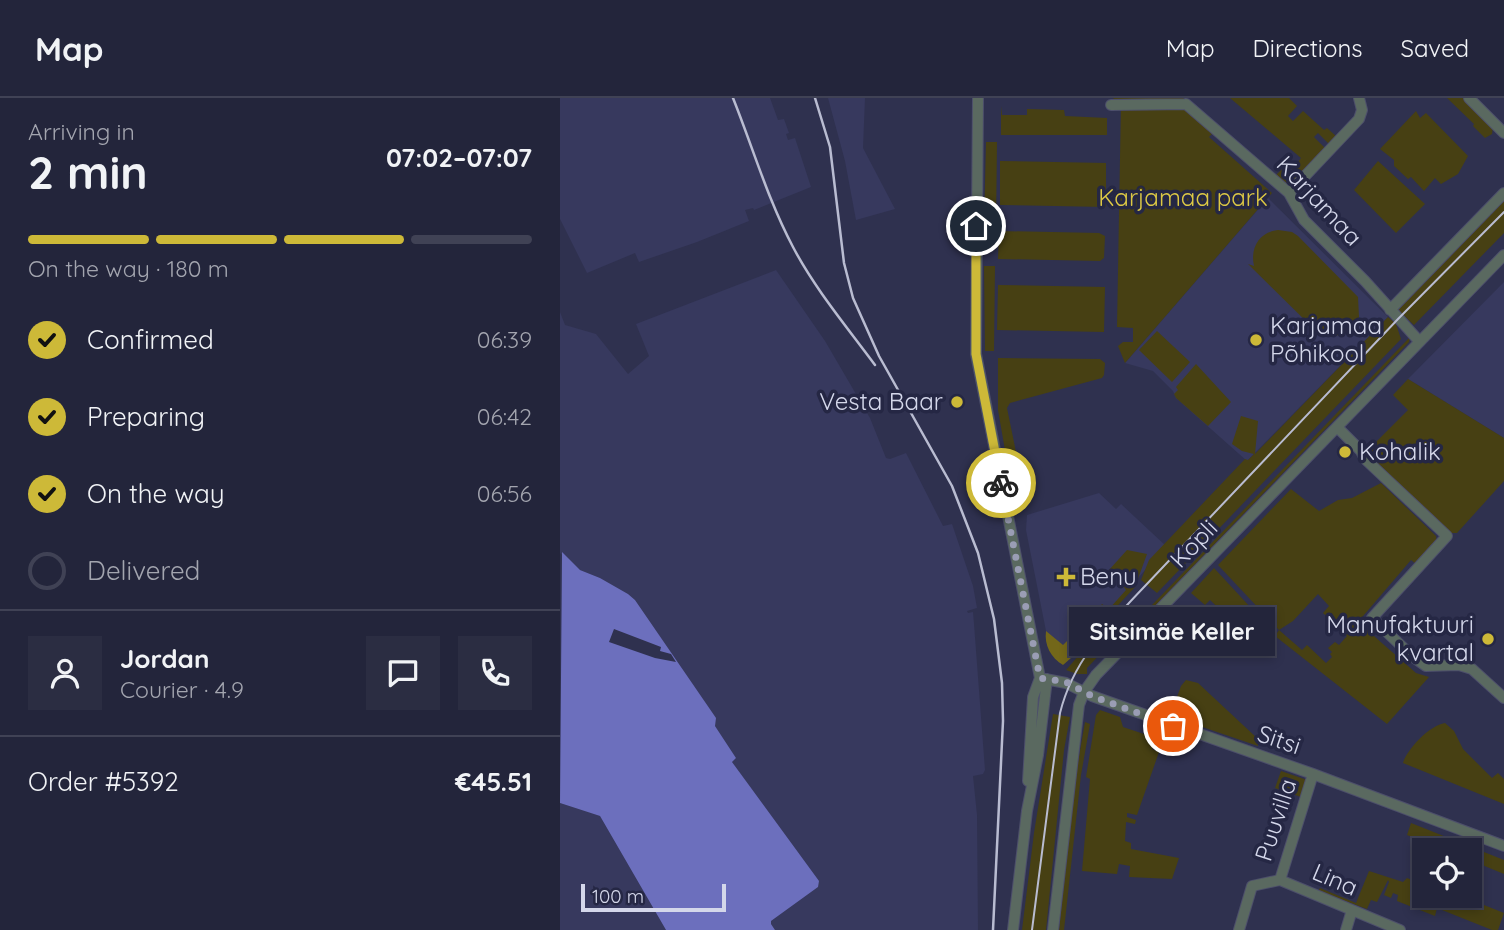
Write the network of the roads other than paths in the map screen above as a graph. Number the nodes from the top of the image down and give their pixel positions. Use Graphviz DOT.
graph roads {
  1 [pos="978,98"];
  2 [pos="1359,98"];
  3 [pos="1469,98"];
  4 [pos="1189,101"];
  5 [pos="1111,105"];
  6 [pos="1504,133"];
  7 [pos="1289,193"];
  8 [pos="1504,193"];
  9 [pos="1504,255"];
  10 [pos="1390,310"];
  11 [pos="1419,341"];
  12 [pos="1338,427"];
  13 [pos="1043,678"];
  14 [pos="1084,692"];
  15 [pos="1504,698"];
  16 [pos="1313,774"];
  17 [pos="1504,846"];
  18 [pos="1280,880"];
  19 [pos="1252,886"];
  20 [pos="1352,910"];
  21 [pos="1013,930"];
  22 [pos="1053,930"];
  23 [pos="1239,930"];
  24 [pos="1346,930"];
  25 [pos="1400,930"];
  1 -- 13 [label="street"];
  2 -- 7 [label="street"];
  3 -- 6 [label="street"];
  4 -- 5 [label="street"];
  4 -- 7 [label="street, Karjamaa"];
  7 -- 10 [label="street, Karjamaa"];
  8 -- 10 [label="street"];
  9 -- 11 [label="street, Kopli"];
  10 -- 11 [label="street, Karjamaa"];
  11 -- 12 [label="street, Kopli"];
  12 -- 14 [label="street, Kopli"];
  12 -- 15 [label="street"];
  13 -- 14 [label="street, Sitsi"];
  13 -- 21 [label="street"];
  14 -- 16 [label="street, Sitsi"];
  14 -- 22 [label="street, Kopli"];
  16 -- 17 [label="street, Sitsi"];
  16 -- 18 [label="street, Puuvilla"];
  18 -- 19 [label="street, Lina"];
  18 -- 20 [label="street, Lina"];
  19 -- 23 [label="street, Puuvilla"];
  20 -- 24 [label="street"];
  20 -- 25 [label="street, Lina"];
}
